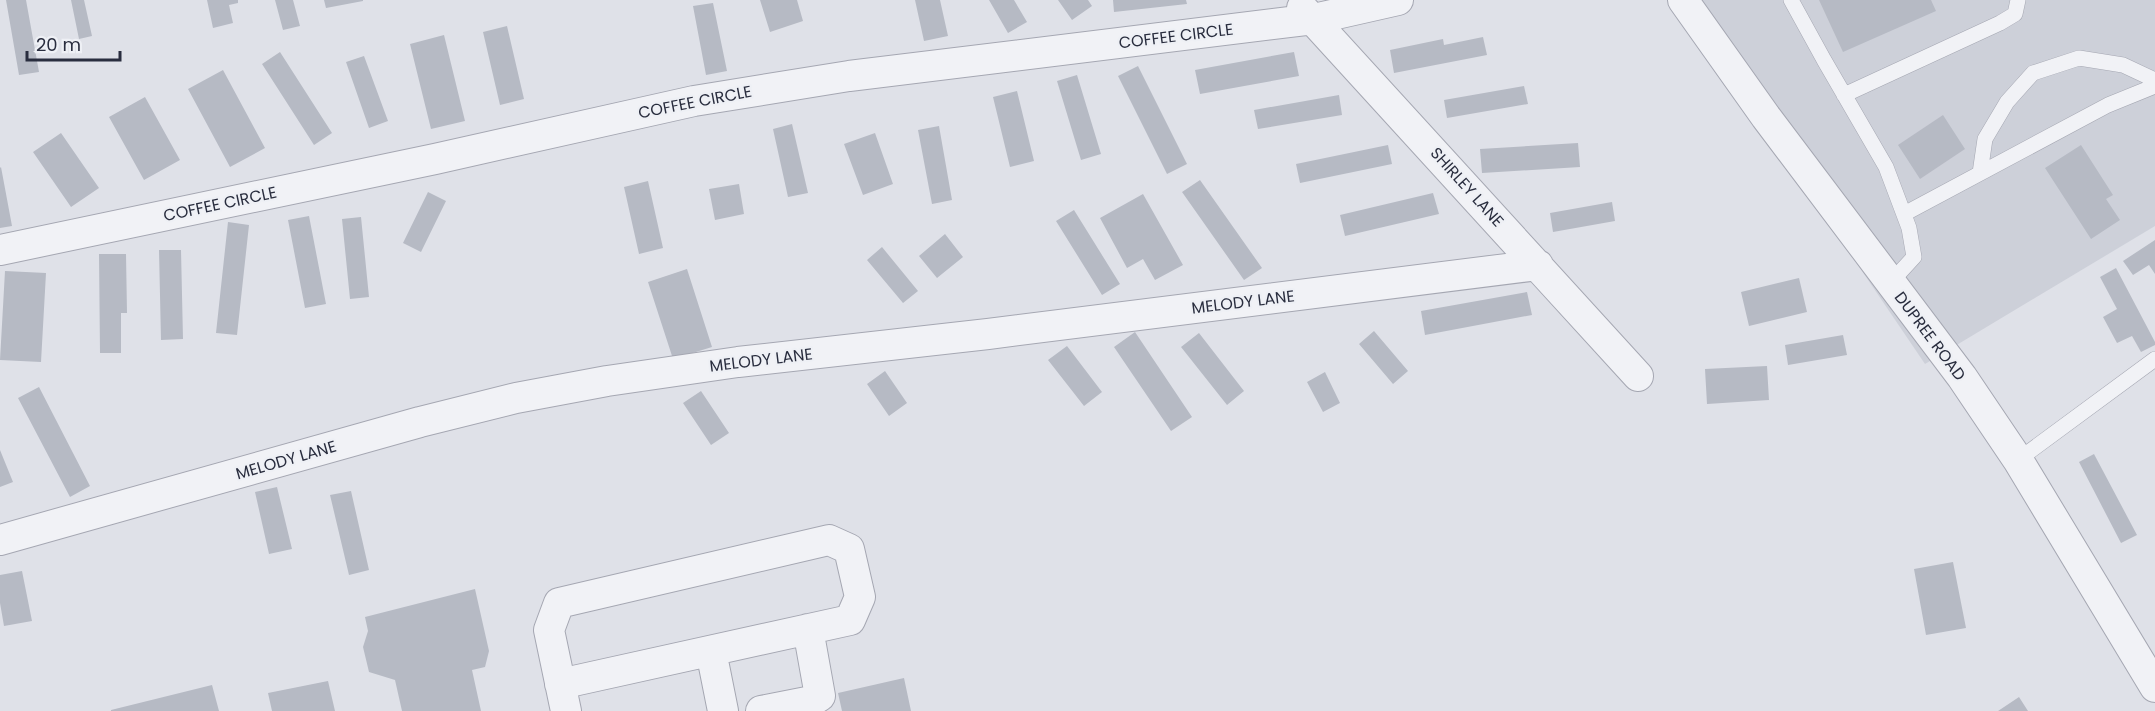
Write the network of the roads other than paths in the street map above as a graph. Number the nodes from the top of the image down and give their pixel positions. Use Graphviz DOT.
graph roads {
  1 [pos="1398,0"];
  2 [pos="1683,0"];
  3 [pos="1791,0"];
  4 [pos="2018,0"];
  5 [pos="1304,9"];
  6 [pos="2155,80"];
  7 [pos="2155,86"];
  8 [pos="1844,95"];
  9 [pos="1980,173"];
  10 [pos="1904,214"];
  11 [pos="0,250"];
  12 [pos="1538,265"];
  13 [pos="1891,282"];
  14 [pos="2155,359"];
  15 [pos="1638,376"];
  16 [pos="2018,460"];
  17 [pos="0,540"];
  18 [pos="808,629"];
  19 [pos="711,651"];
  20 [pos="2155,687"];
  21 [pos="563,697"];
  22 [pos="723,711"];
  23 [pos="761,711"];
  1 -- 5 [label="street, COFFEE CIRCLE"];
  2 -- 13 [label="street, DUPREE ROAD"];
  3 -- 8 [label="lane"];
  4 -- 8 [label="lane"];
  5 -- 11 [label="street, COFFEE CIRCLE"];
  5 -- 12 [label="street, SHIRLEY LANE"];
  6 -- 9 [label="lane"];
  7 -- 9 [label="lane"];
  8 -- 10 [label="lane"];
  9 -- 10 [label="lane"];
  10 -- 13 [label="lane"];
  12 -- 15 [label="street, SHIRLEY LANE"];
  12 -- 17 [label="street, MELODY LANE"];
  13 -- 16 [label="street, DUPREE ROAD"];
  14 -- 16 [label="lane"];
  16 -- 20 [label="street, DUPREE ROAD"];
  18 -- 19 [label="street"];
  18 -- 21 [label="street"];
  18 -- 23 [label="street"];
  19 -- 21 [label="street"];
  19 -- 22 [label="street"];
}
